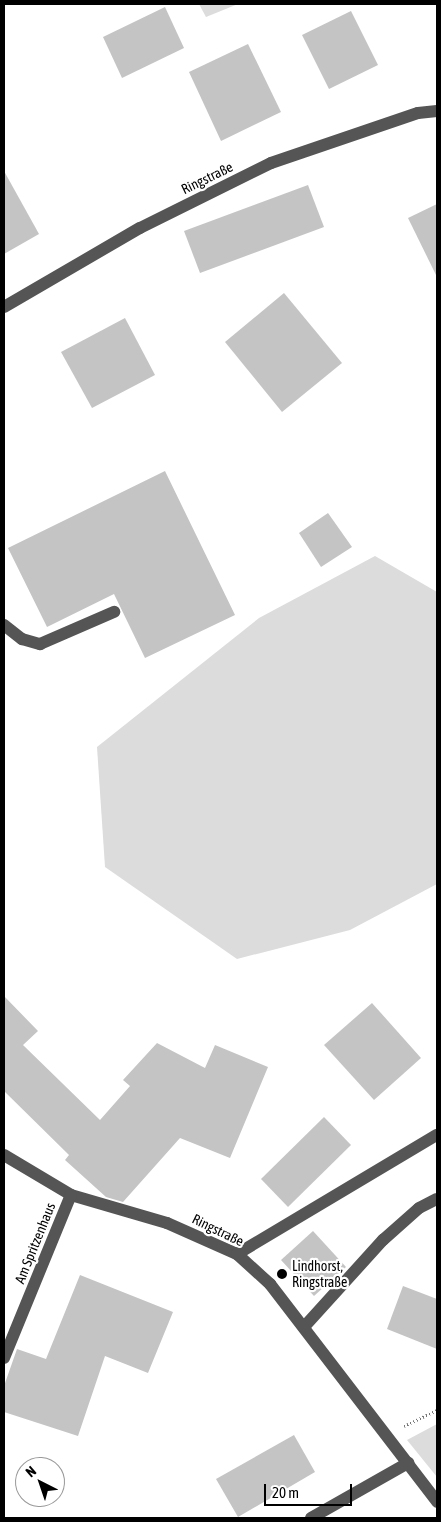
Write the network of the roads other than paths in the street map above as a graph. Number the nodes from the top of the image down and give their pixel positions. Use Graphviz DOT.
graph roads {
  1 [pos="437,111"];
  2 [pos="4,307"];
  3 [pos="114,612"];
  4 [pos="4,625"];
  5 [pos="437,1136"];
  6 [pos="4,1155"];
  7 [pos="71,1195"];
  8 [pos="437,1199"];
  9 [pos="237,1254"];
  10 [pos="304,1327"];
  11 [pos="4,1358"];
  12 [pos="408,1464"];
  13 [pos="437,1502"];
  14 [pos="311,1518"];
  1 -- 2 [label="street, Ringstraße"];
  3 -- 4 [label="street"];
  5 -- 9 [label="street"];
  6 -- 7 [label="street, Ringstraße"];
  7 -- 9 [label="street, Ringstraße"];
  7 -- 11 [label="street, Am Spritzenhaus"];
  8 -- 10 [label="street"];
  9 -- 10 [label="street, Ringstraße"];
  10 -- 12 [label="street, Ringstraße"];
  12 -- 13 [label="street, Ringstraße"];
  12 -- 14 [label="street"];
}
